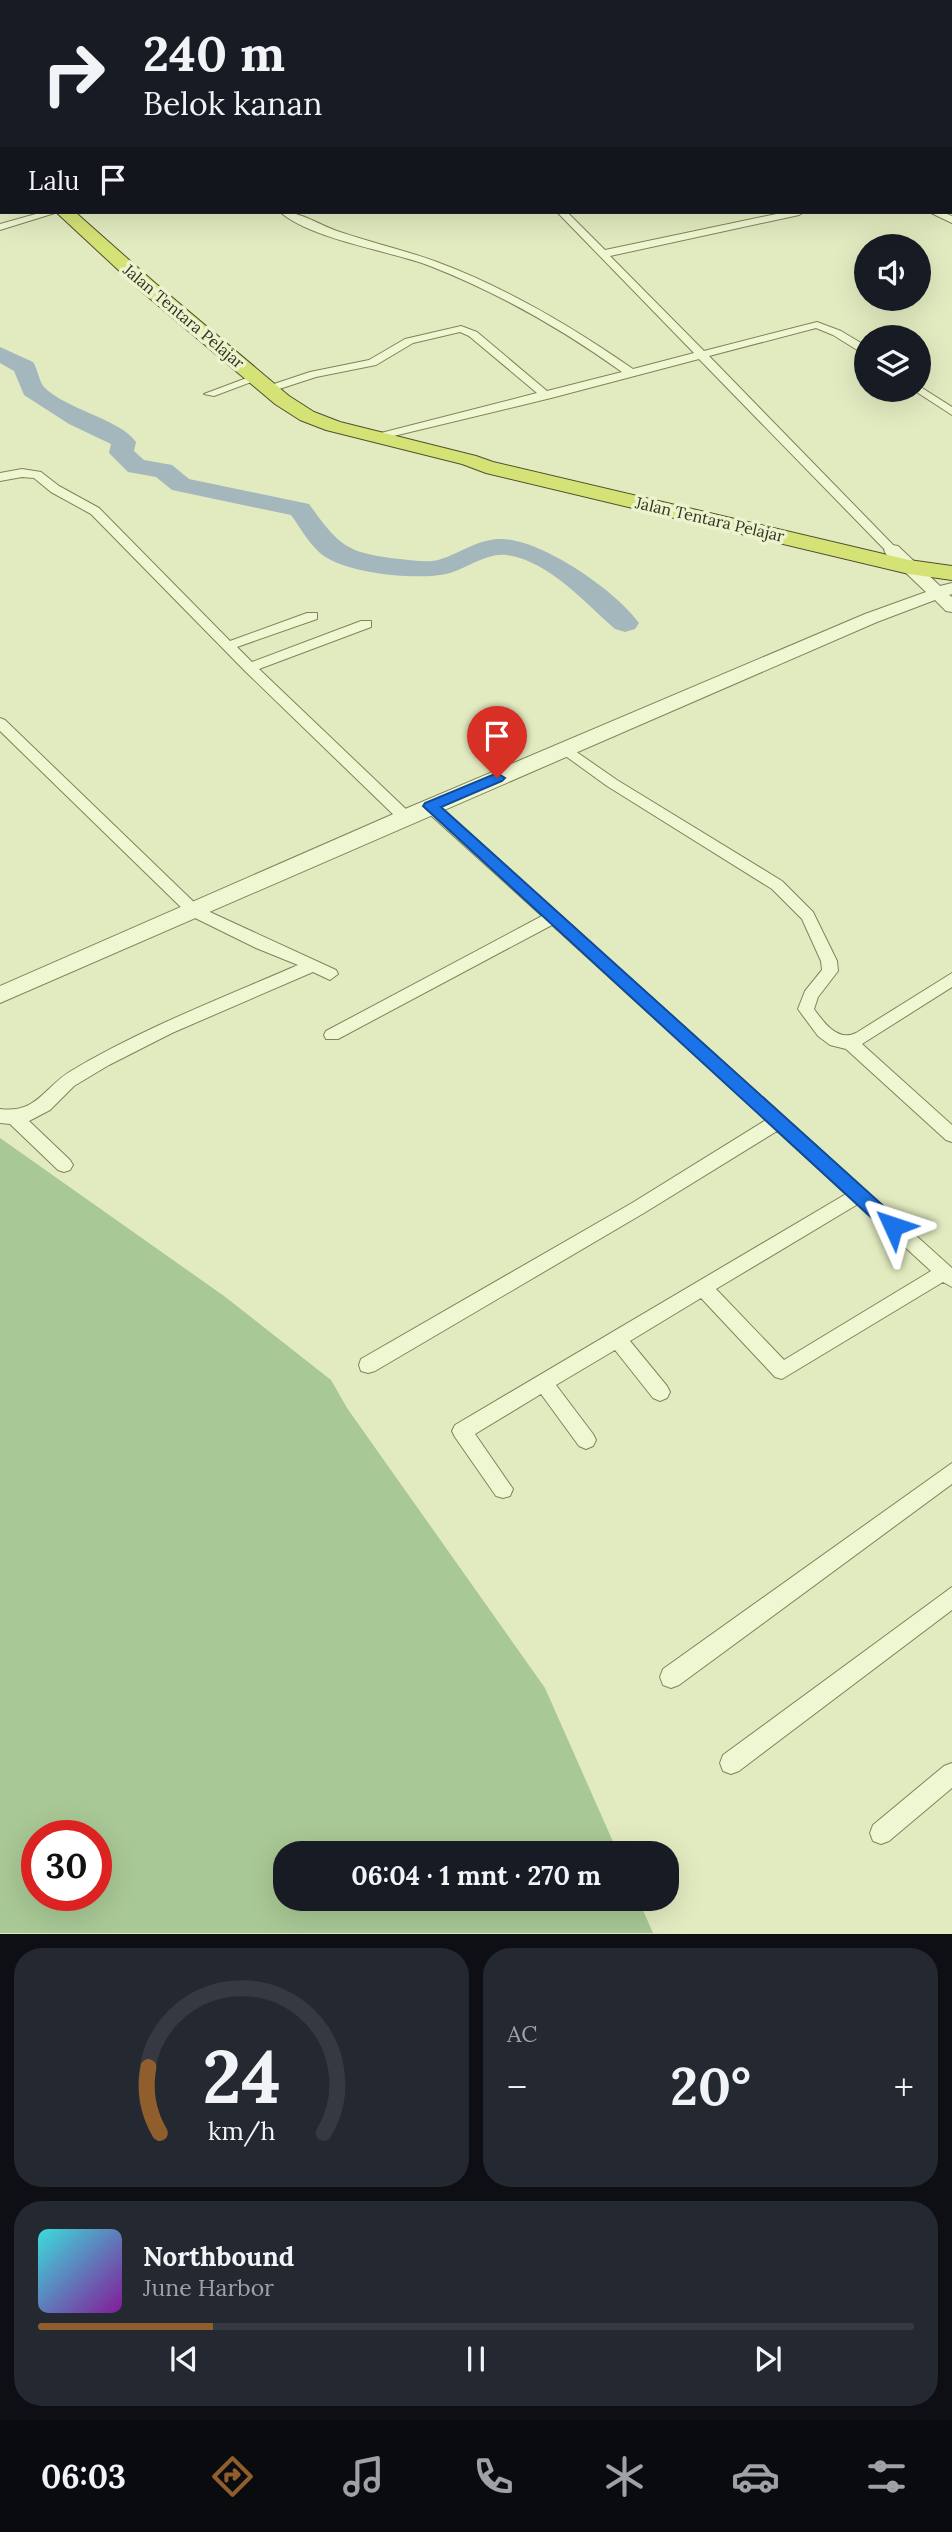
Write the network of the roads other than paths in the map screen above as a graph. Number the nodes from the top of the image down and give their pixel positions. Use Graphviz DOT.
graph roads {
  1 [pos="46,214"];
  2 [pos="67,214"];
  3 [pos="289,214"];
  4 [pos="564,214"];
  5 [pos="786,214"];
  6 [pos="0,227"];
  7 [pos="603,254"];
  8 [pos="854,344"];
  9 [pos="702,356"];
  10 [pos="631,373"];
  11 [pos="262,383"];
  12 [pos="210,394"];
  13 [pos="547,396"];
  14 [pos="931,397"];
  15 [pos="952,412"];
  16 [pos="377,437"];
  17 [pos="469,460"];
  18 [pos="0,477"];
  19 [pos="892,550"];
  20 [pos="952,562"];
  21 [pos="909,567"];
  22 [pos="952,573"];
  23 [pos="944,590"];
  24 [pos="952,607"];
  25 [pos="312,616"];
  26 [pos="366,624"];
  27 [pos="228,646"];
  28 [pos="250,668"];
  29 [pos="1,726"];
  30 [pos="565,749"];
  31 [pos="430,806"];
  32 [pos="405,817"];
  33 [pos="194,911"];
  34 [pos="554,917"];
  35 [pos="310,963"];
  36 [pos="330,974"];
  37 [pos="952,979"];
  38 [pos="0,995"];
  39 [pos="332,1035"];
  40 [pos="850,1043"];
  41 [pos="8,1117"];
  42 [pos="777,1122"];
  43 [pos="952,1135"];
  44 [pos="64,1165"];
  45 [pos="859,1195"];
  46 [pos="948,1275"];
  47 [pos="702,1287"];
  48 [pos="617,1338"];
  49 [pos="368,1365"];
  50 [pos="543,1382"];
  51 [pos="660,1392"];
  52 [pos="586,1440"];
  53 [pos="952,1472"];
  54 [pos="503,1489"];
  55 [pos="952,1597"];
  56 [pos="671,1677"];
  57 [pos="731,1763"];
  58 [pos="952,1774"];
  59 [pos="881,1833"];
  1 -- 6 [label="street"];
  2 -- 11 [label="highway, Jalan Tentara Pelajar"];
  3 -- 10 [label="street"];
  4 -- 7 [label="street"];
  5 -- 7 [label="street"];
  7 -- 9 [label="street"];
  8 -- 9 [label="street"];
  9 -- 10 [label="street"];
  9 -- 19 [label="street"];
  10 -- 13 [label="street"];
  11 -- 12 [label="street"];
  11 -- 13 [label="street"];
  11 -- 16 [label="highway, Jalan Tentara Pelajar"];
  13 -- 16 [label="street"];
  14 -- 15 [label="street"];
  16 -- 17 [label="highway, Jalan Tentara Pelajar"];
  17 -- 19 [label="highway, Jalan Tentara Pelajar"];
  17 -- 21 [label="highway, Jalan Tentara Pelajar"];
  18 -- 27 [label="street"];
  19 -- 20 [label="highway, Jalan Tentara Pelajar"];
  19 -- 21 [label="street"];
  21 -- 22 [label="highway, Jalan Tentara Pelajar"];
  21 -- 23 [label="street"];
  23 -- 24 [label="street"];
  23 -- 30 [label="street"];
  25 -- 27 [label="street"];
  26 -- 28 [label="street"];
  27 -- 28 [label="street"];
  28 -- 32 [label="street"];
  29 -- 33 [label="street"];
  30 -- 31 [label="street"];
  30 -- 40 [label="street"];
  31 -- 32 [label="street"];
  31 -- 34 [label="street"];
  32 -- 33 [label="street"];
  33 -- 35 [label="street"];
  33 -- 38 [label="street"];
  34 -- 39 [label="street"];
  34 -- 42 [label="street"];
  35 -- 36 [label="street"];
  35 -- 41 [label="street"];
  37 -- 40 [label="street"];
  40 -- 43 [label="street"];
  41 -- 44 [label="street"];
  42 -- 45 [label="street"];
  42 -- 49 [label="street"];
  45 -- 46 [label="street"];
  45 -- 47 [label="street"];
  46 -- 47 [label="street"];
  47 -- 48 [label="street"];
  48 -- 50 [label="street"];
  48 -- 51 [label="street"];
  50 -- 52 [label="street"];
  50 -- 54 [label="street"];
  53 -- 56 [label="street"];
  55 -- 57 [label="street"];
  58 -- 59 [label="street"];
}
